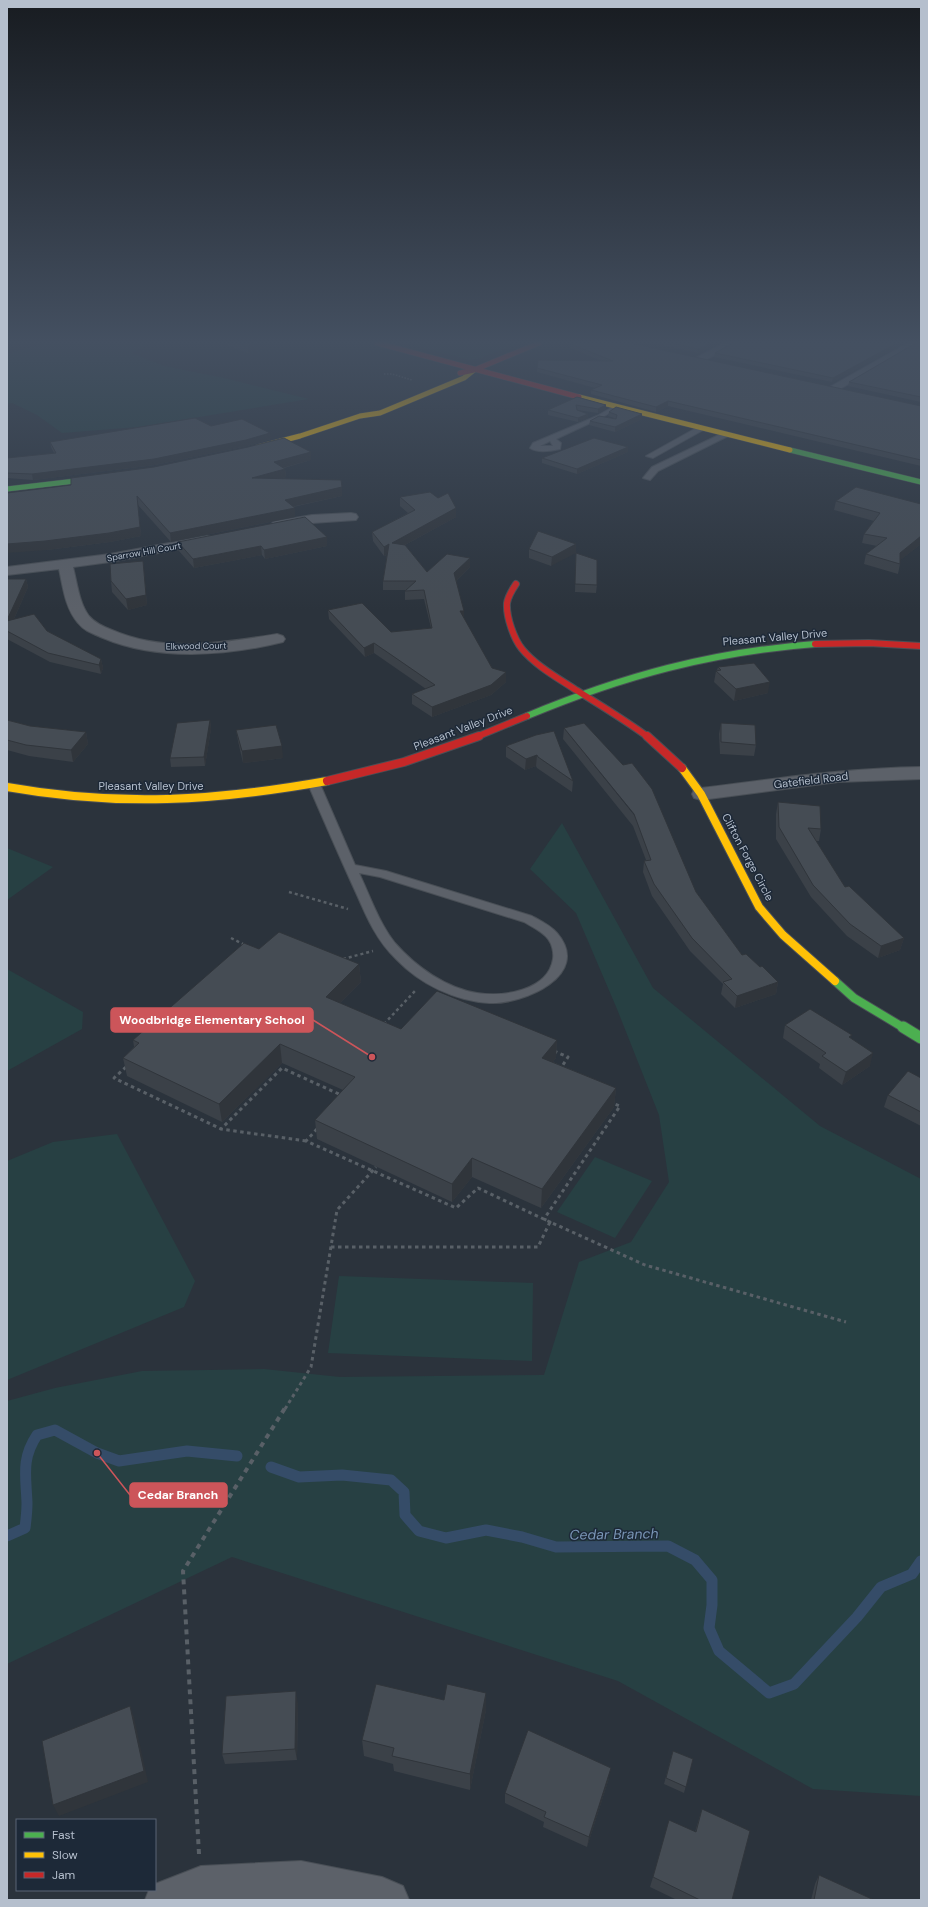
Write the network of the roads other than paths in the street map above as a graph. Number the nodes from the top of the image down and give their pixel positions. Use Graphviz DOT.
graph roads {
  1 [pos="312,432"];
  2 [pos="569,432"];
  3 [pos="695,432"];
  4 [pos="716,432"];
  5 [pos="726,434"];
  6 [pos="552,439"];
  7 [pos="666,448"];
  8 [pos="249,450"];
  9 [pos="650,456"];
  10 [pos="666,463"];
  11 [pos="110,476"];
  12 [pos="647,478"];
  13 [pos="921,482"];
  14 [pos="7,489"];
  15 [pos="351,517"];
  16 [pos="266,528"];
  17 [pos="220,537"];
  18 [pos="65,564"];
  19 [pos="7,571"];
  20 [pos="516,584"];
  21 [pos="277,638"];
  22 [pos="921,646"];
  23 [pos="581,693"];
  24 [pos="921,773"];
  25 [pos="314,784"];
  26 [pos="7,787"];
  27 [pos="701,794"];
  28 [pos="350,868"];
  29 [pos="921,1038"];
  30 [pos="165,1900"];
  31 [pos="389,1900"];
  1 -- 8 [label="street"];
  2 -- 6 [label="lane"];
  3 -- 7 [label="lane"];
  4 -- 5 [label="street"];
  5 -- 10 [label="lane"];
  5 -- 13 [label="street"];
  7 -- 9 [label="lane"];
  7 -- 10 [label="lane"];
  10 -- 12 [label="lane"];
  11 -- 14 [label="street"];
  15 -- 16 [label="street"];
  17 -- 18 [label="street, Sparrow Hill Court"];
  18 -- 19 [label="street, Sparrow Hill Court"];
  18 -- 21 [label="street, Elkwood Court"];
  20 -- 23 [label="street, Clifton Forge Circle"];
  22 -- 23 [label="street, Pleasant Valley Drive"];
  23 -- 25 [label="street, Pleasant Valley Drive"];
  23 -- 27 [label="street, Clifton Forge Circle"];
  24 -- 27 [label="street, Gatefield Road"];
  25 -- 26 [label="street, Pleasant Valley Drive"];
  25 -- 28 [label="lane"];
  27 -- 29 [label="street, Clifton Forge Circle"];
  28 -- 28 [label="lane"];
  30 -- 31 [label="street"];
}
